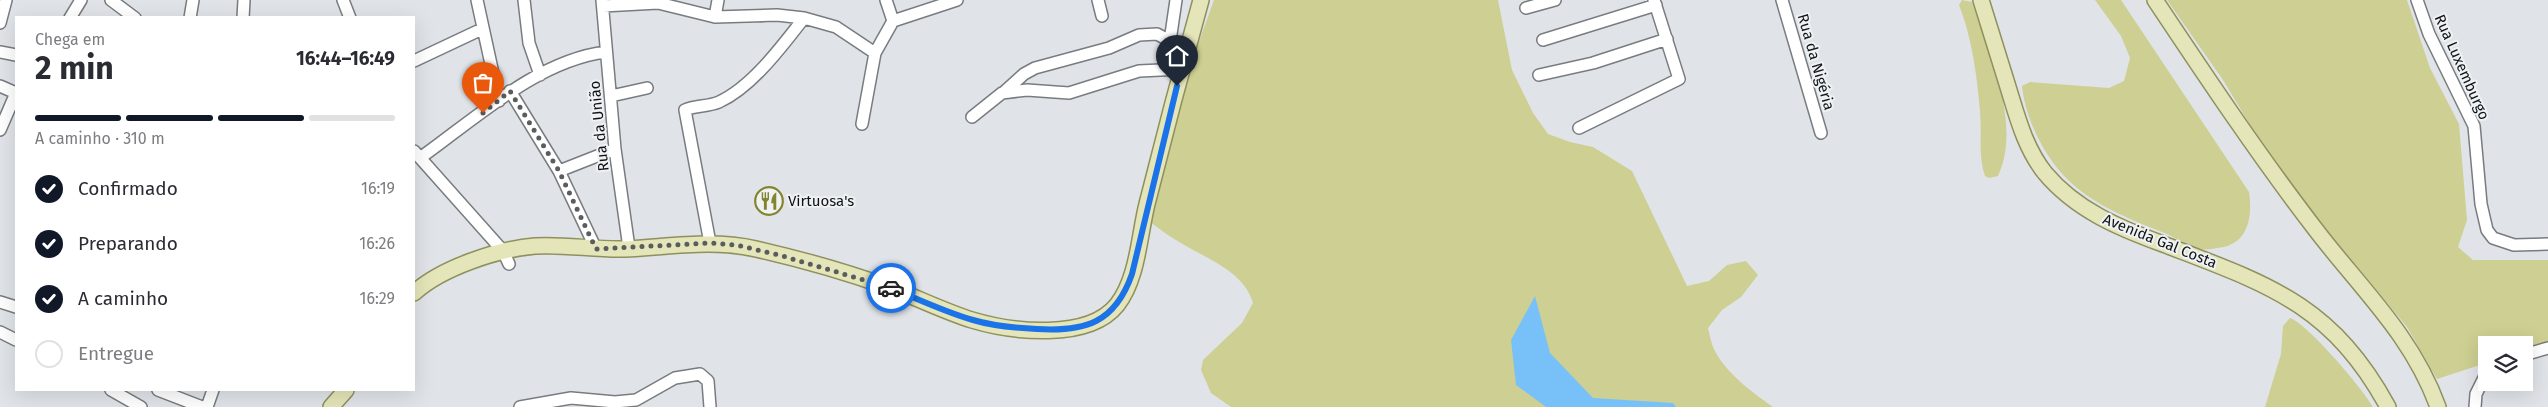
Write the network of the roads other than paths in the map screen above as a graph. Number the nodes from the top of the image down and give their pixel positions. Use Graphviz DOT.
graph roads {
  1 [pos="6,0"];
  2 [pos="81,0"];
  3 [pos="111,0"];
  4 [pos="193,0"];
  5 [pos="244,0"];
  6 [pos="344,0"];
  7 [pos="477,0"];
  8 [pos="524,0"];
  9 [pos="718,0"];
  10 [pos="886,0"];
  11 [pos="1098,0"];
  12 [pos="1176,0"];
  13 [pos="1201,0"];
  14 [pos="1555,0"];
  15 [pos="1782,0"];
  16 [pos="1981,0"];
  17 [pos="2155,0"];
  18 [pos="2417,0"];
  19 [pos="951,1"];
  20 [pos="1655,2"];
  21 [pos="603,3"];
  22 [pos="1526,8"];
  23 [pos="71,16"];
  24 [pos="132,16"];
  25 [pos="190,16"];
  26 [pos="242,16"];
  27 [pos="349,16"];
  28 [pos="1102,16"];
  29 [pos="715,17"];
  30 [pos="804,18"];
  31 [pos="893,21"];
  32 [pos="0,23"];
  33 [pos="482,29"];
  34 [pos="1667,39"];
  35 [pos="1170,40"];
  36 [pos="1543,40"];
  37 [pos="0,52"];
  38 [pos="606,52"];
  39 [pos="875,53"];
  40 [pos="1186,54"];
  41 [pos="15,55"];
  42 [pos="415,61"];
  43 [pos="1182,69"];
  44 [pos="540,75"];
  45 [pos="1539,75"];
  46 [pos="0,86"];
  47 [pos="647,88"];
  48 [pos="510,91"];
  49 [pos="15,93"];
  50 [pos="1002,93"];
  51 [pos="15,95"];
  52 [pos="611,96"];
  53 [pos="499,101"];
  54 [pos="972,117"];
  55 [pos="862,124"];
  56 [pos="1580,128"];
  57 [pos="0,130"];
  58 [pos="1821,133"];
  59 [pos="615,149"];
  60 [pos="417,155"];
  61 [pos="559,171"];
  62 [pos="710,243"];
  63 [pos="2548,244"];
  64 [pos="629,248"];
  65 [pos="596,249"];
  66 [pos="506,258"];
  67 [pos="415,292"];
  68 [pos="0,302"];
  69 [pos="15,307"];
  70 [pos="0,332"];
  71 [pos="15,340"];
  72 [pos="2548,348"];
  73 [pos="2533,352"];
  74 [pos="2478,390"];
  75 [pos="112,391"];
  76 [pos="162,391"];
  77 [pos="213,391"];
  78 [pos="345,391"];
  79 [pos="186,395"];
  80 [pos="615,404"];
  81 [pos="141,407"];
  82 [pos="202,407"];
  83 [pos="207,407"];
  84 [pos="331,407"];
  85 [pos="520,407"];
  86 [pos="710,407"];
  87 [pos="2388,407"];
  88 [pos="2438,407"];
  89 [pos="2475,407"];
  1 -- 32 [label="street"];
  2 -- 23 [label="street"];
  3 -- 24 [label="street"];
  4 -- 25 [label="street"];
  5 -- 26 [label="street"];
  6 -- 27 [label="street"];
  7 -- 33 [label="street"];
  8 -- 44 [label="street"];
  9 -- 29 [label="street"];
  10 -- 31 [label="street"];
  11 -- 28 [label="street"];
  12 -- 35 [label="street"];
  13 -- 40 [label="main road"];
  14 -- 22 [label="street"];
  15 -- 58 [label="street, Rua da Nigéria"];
  16 -- 87 [label="main road, Avenida Gal Costa"];
  17 -- 88 [label="main road"];
  18 -- 63 [label="street, Rua Luxemburgo"];
  19 -- 31 [label="street"];
  20 -- 34 [label="street"];
  20 -- 36 [label="street"];
  21 -- 29 [label="street"];
  21 -- 38 [label="street, Rua da União"];
  29 -- 30 [label="street"];
  30 -- 39 [label="street"];
  30 -- 62 [label="street"];
  31 -- 39 [label="street"];
  33 -- 42 [label="street"];
  33 -- 53 [label="street"];
  34 -- 45 [label="street"];
  34 -- 56 [label="street"];
  35 -- 40 [label="street"];
  35 -- 50 [label="street"];
  37 -- 41 [label="street"];
  38 -- 44 [label="street"];
  38 -- 52 [label="street, Rua da União"];
  39 -- 55 [label="street"];
  40 -- 43 [label="main road"];
  43 -- 50 [label="street"];
  43 -- 62 [label="main road"];
  44 -- 48 [label="street"];
  46 -- 49 [label="street"];
  47 -- 52 [label="street"];
  48 -- 53 [label="street"];
  48 -- 61 [label="street"];
  50 -- 54 [label="street"];
  51 -- 57 [label="street"];
  52 -- 59 [label="street, Rua da União"];
  53 -- 60 [label="street"];
  59 -- 61 [label="street"];
  59 -- 64 [label="street, Rua da União"];
  60 -- 66 [label="street"];
  61 -- 65 [label="street"];
  62 -- 64 [label="main road"];
  64 -- 65 [label="main road"];
  65 -- 66 [label="main road"];
  66 -- 67 [label="main road"];
  68 -- 69 [label="street"];
  70 -- 71 [label="street"];
  72 -- 73 [label="street"];
  74 -- 89 [label="street"];
  75 -- 81 [label="street"];
  76 -- 79 [label="street"];
  77 -- 83 [label="street"];
  78 -- 84 [label="main road"];
  79 -- 82 [label="street"];
  80 -- 85 [label="street"];
  80 -- 86 [label="street"];
}
